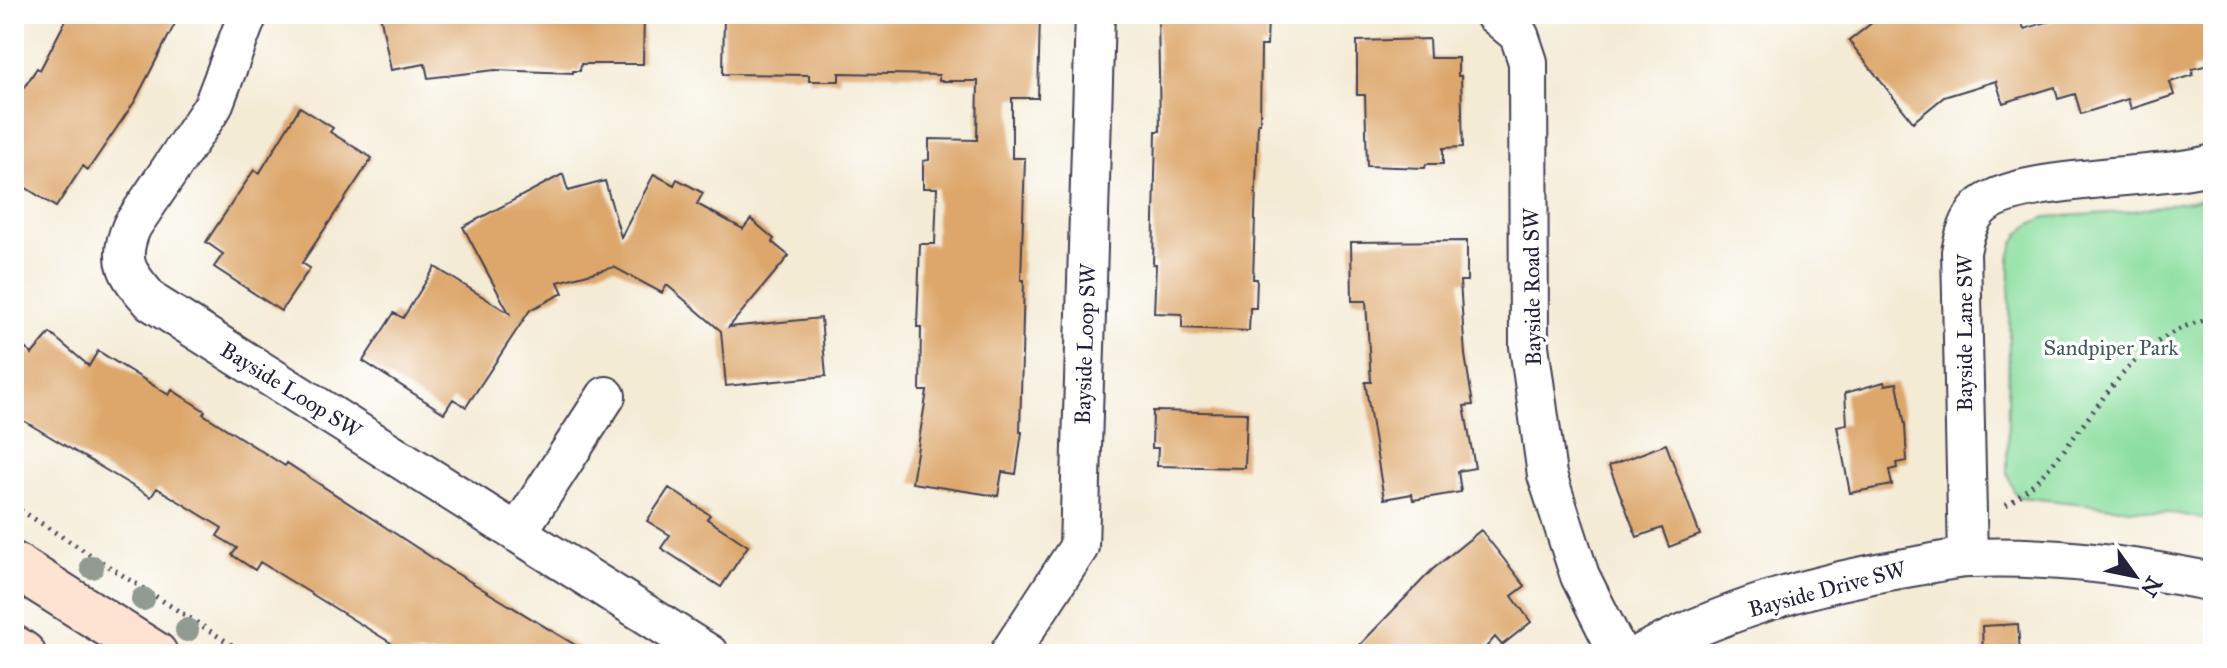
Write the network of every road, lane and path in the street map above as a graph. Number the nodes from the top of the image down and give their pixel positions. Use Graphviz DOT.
graph roads {
  1 [pos="248,14"];
  2 [pos="1095,14"];
  3 [pos="1494,14"];
  4 [pos="2213,164"];
  5 [pos="2213,318"];
  6 [pos="606,396"];
  7 [pos="2006,505"];
  8 [pos="14,506"];
  9 [pos="517,533"];
  10 [pos="1968,558"];
  11 [pos="14,565"];
  12 [pos="2213,582"];
  13 [pos="14,648"];
  14 [pos="23,654"];
  15 [pos="155,654"];
  16 [pos="246,654"];
  17 [pos="709,654"];
  18 [pos="1009,654"];
  19 [pos="1619,654"];
  20 [pos="1640,654"];
  1 -- 9 [label="street, Bayside Loop SW"];
  2 -- 18 [label="street, Bayside Loop SW"];
  3 -- 19 [label="street, Bayside Road SW"];
  4 -- 10 [label="street, Bayside Lane SW"];
  5 -- 7 [label="path"];
  6 -- 9 [label="street"];
  8 -- 16 [label="path"];
  9 -- 17 [label="street, Bayside Loop SW"];
  10 -- 12 [label="street, Bayside Drive SW"];
  10 -- 20 [label="street, Bayside Drive SW"];
  11 -- 15 [label="main road"];
  13 -- 14 [label="main road"];
}
